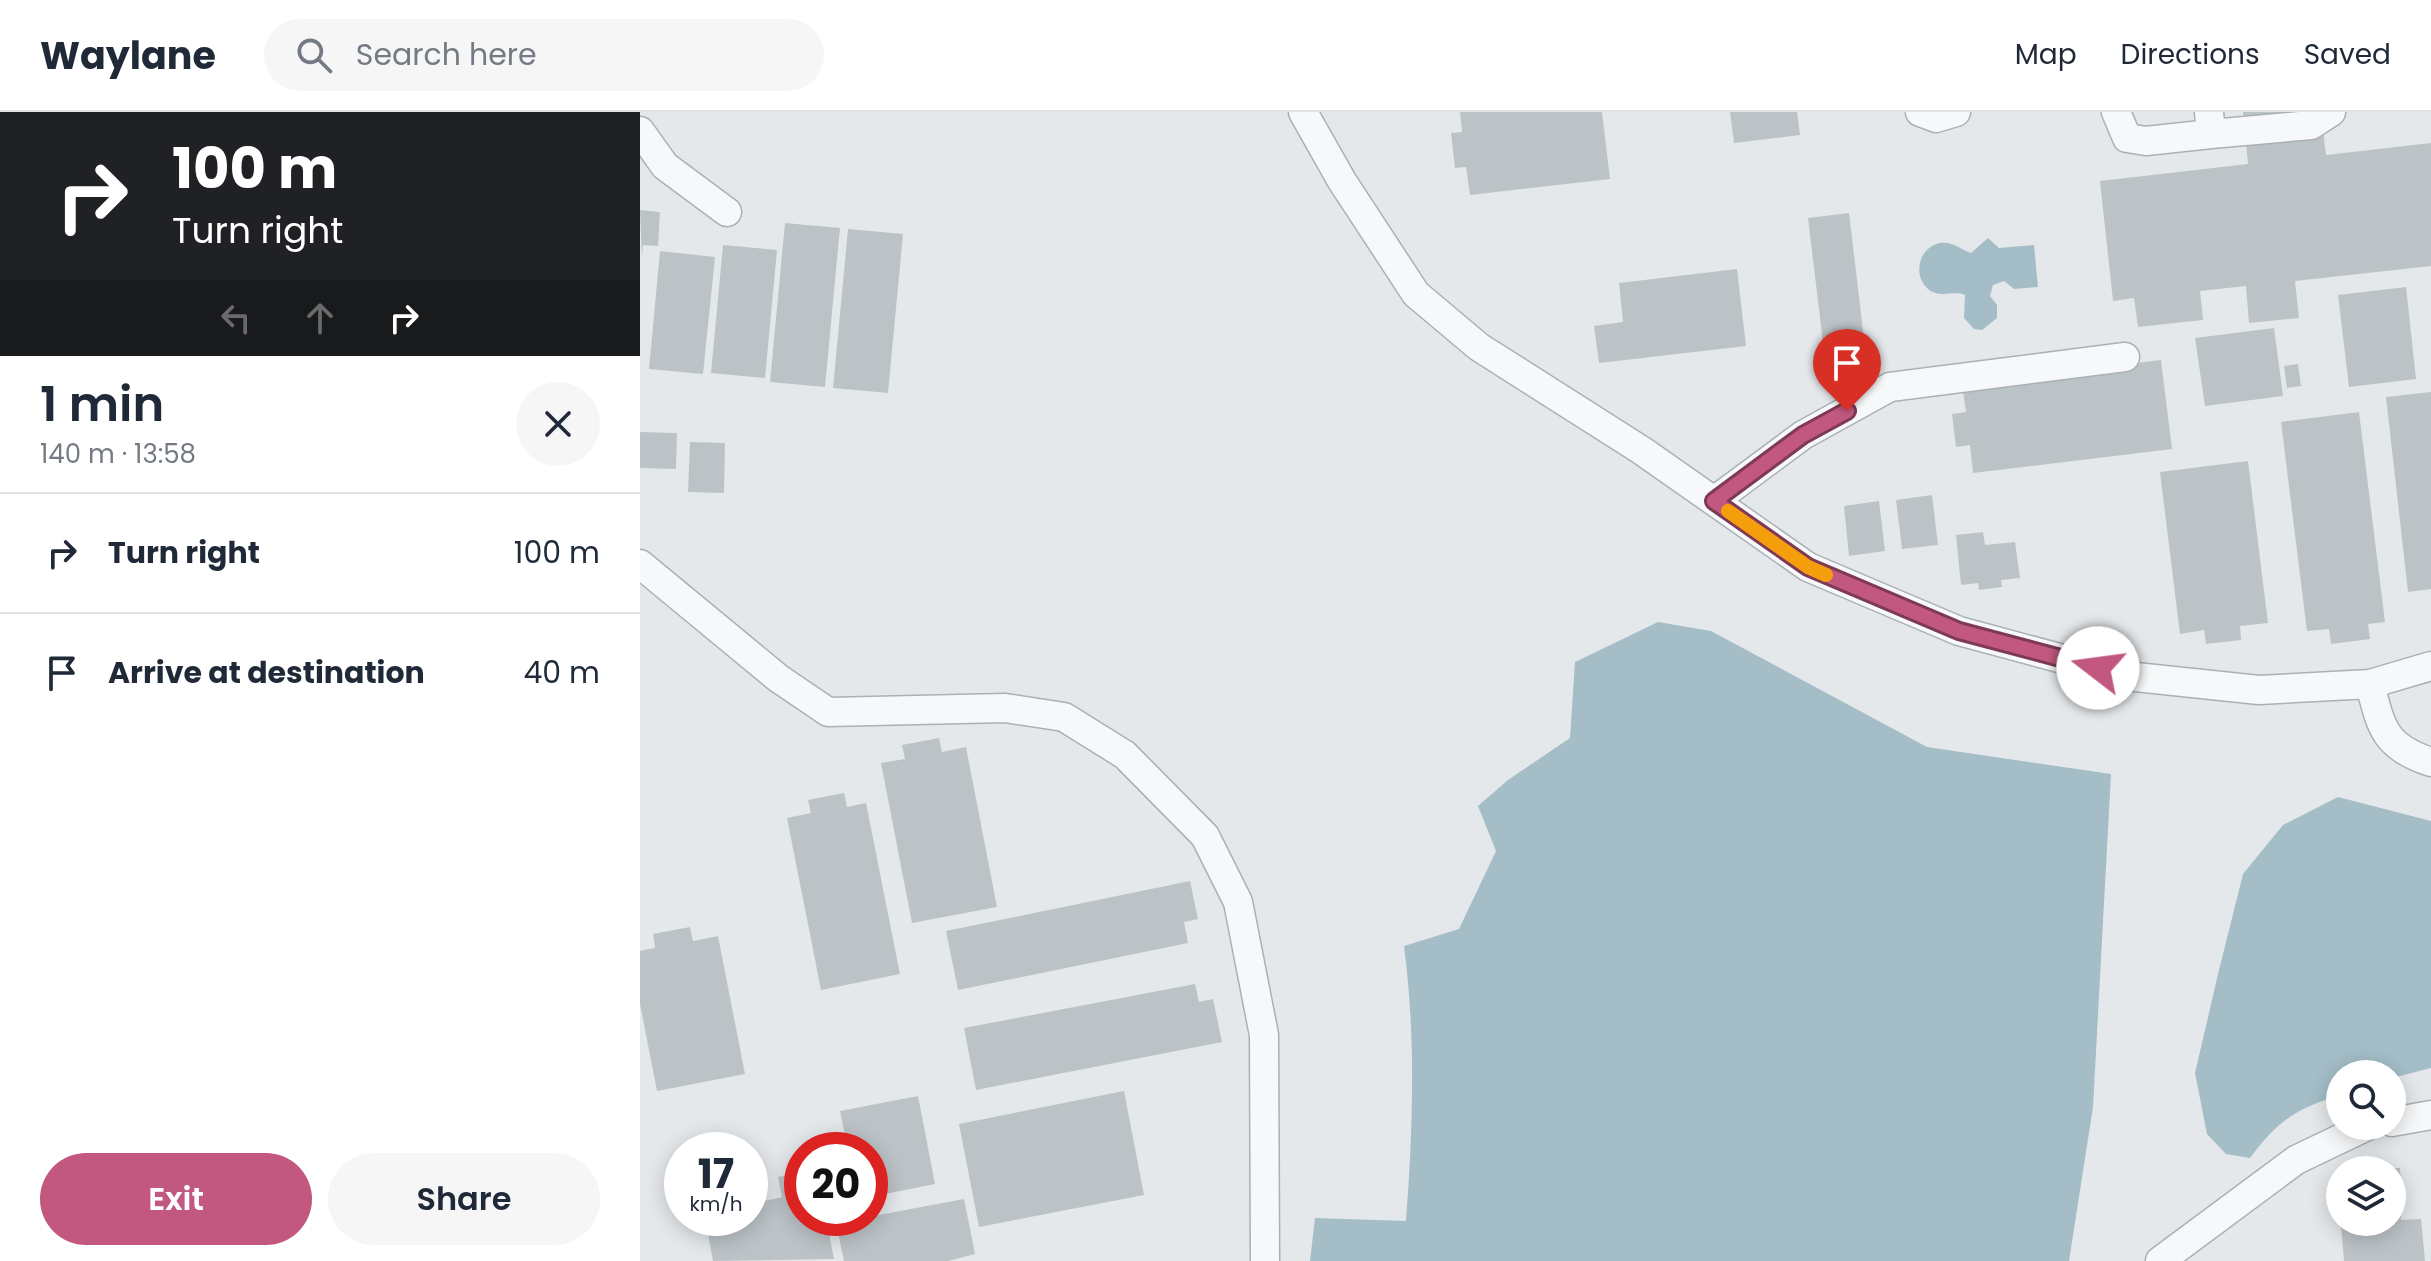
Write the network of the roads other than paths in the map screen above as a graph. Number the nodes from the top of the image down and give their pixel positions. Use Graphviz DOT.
graph roads {
  1 [pos="1303,112"];
  2 [pos="1920,112"];
  3 [pos="1956,112"];
  4 [pos="2116,112"];
  5 [pos="2331,112"];
  6 [pos="2210,123"];
  7 [pos="640,131"];
  8 [pos="727,212"];
  9 [pos="2125,357"];
  10 [pos="1714,501"];
  11 [pos="640,564"];
  12 [pos="2431,666"];
  13 [pos="2370,684"];
  14 [pos="2431,762"];
  15 [pos="2431,1115"];
  16 [pos="2406,1119"];
  17 [pos="2338,1140"];
  18 [pos="1265,1261"];
  19 [pos="2160,1261"];
  1 -- 10 [label="street"];
  2 -- 3 [label="street"];
  4 -- 6 [label="street"];
  5 -- 6 [label="street"];
  7 -- 8 [label="street"];
  9 -- 10 [label="street"];
  10 -- 13 [label="street"];
  11 -- 18 [label="street"];
  12 -- 13 [label="street"];
  13 -- 14 [label="street"];
  15 -- 16 [label="street"];
  17 -- 19 [label="street"];
}
